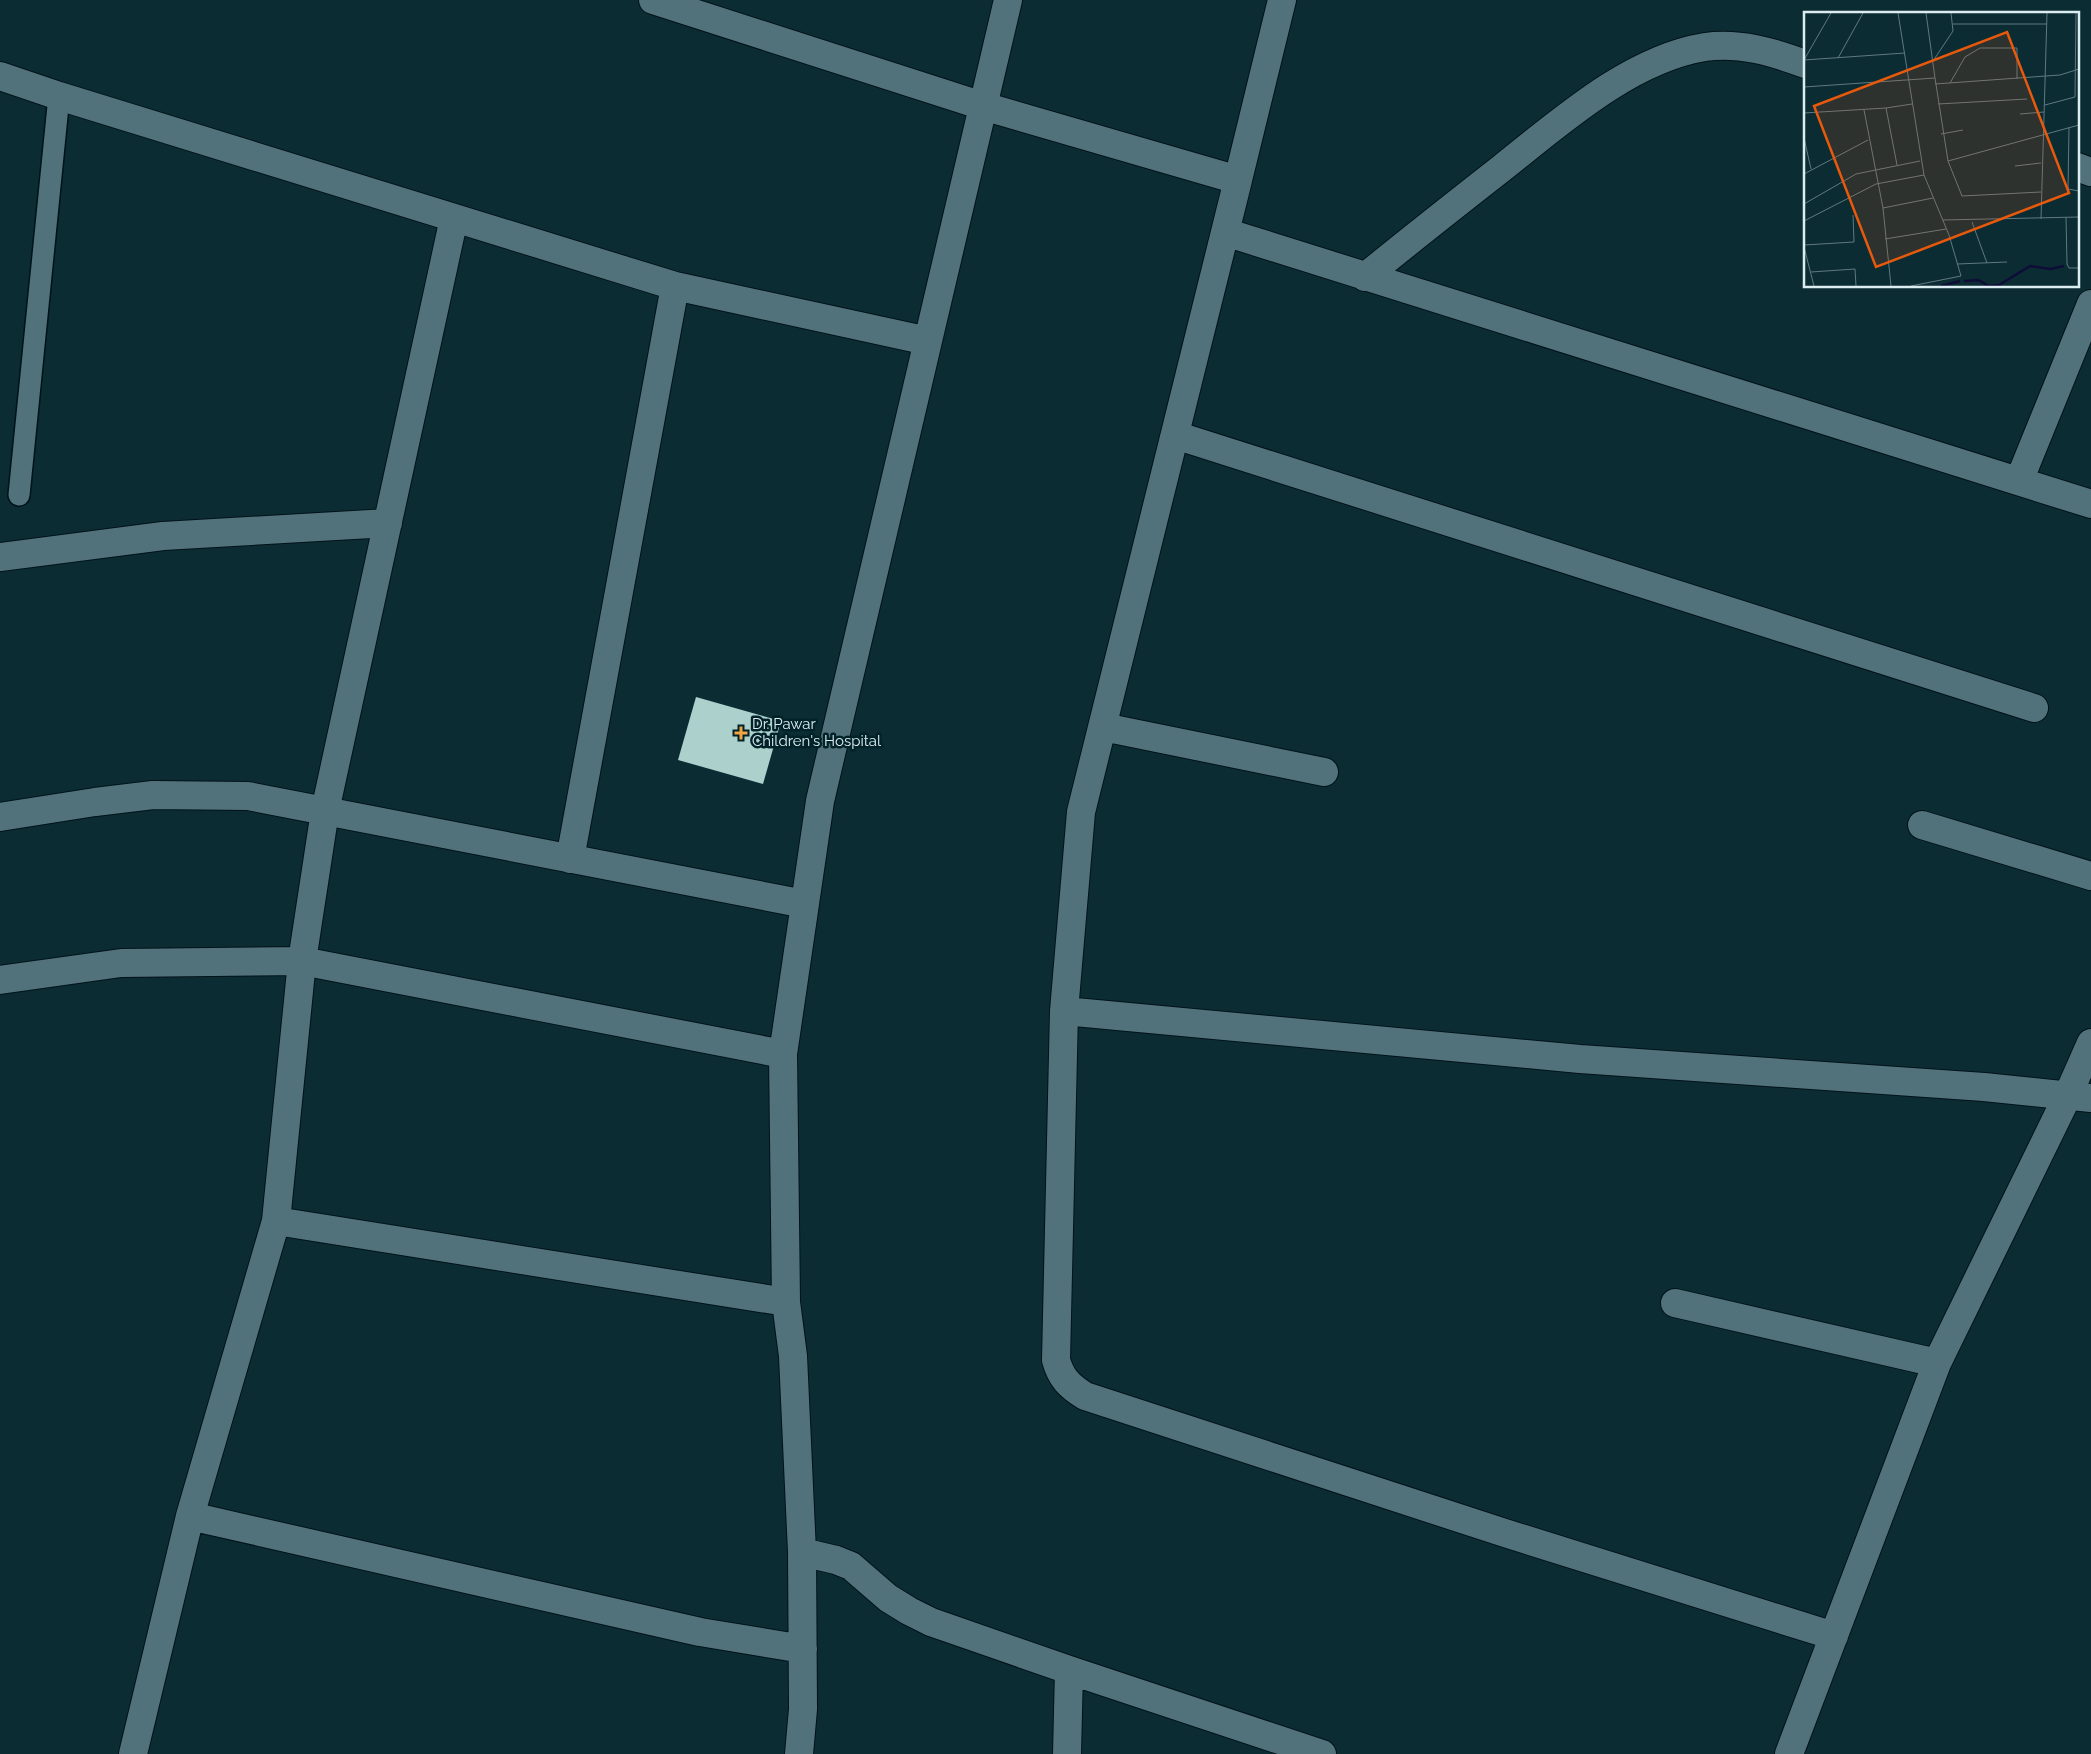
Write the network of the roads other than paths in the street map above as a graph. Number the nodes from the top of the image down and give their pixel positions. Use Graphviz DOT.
graph roads {
  1 [pos="653,0"];
  2 [pos="1008,0"];
  3 [pos="1285,3"];
  4 [pos="1804,64"];
  5 [pos="0,76"];
  6 [pos="59,96"];
  7 [pos="984,106"];
  8 [pos="2078,167"];
  9 [pos="2091,172"];
  10 [pos="1238,180"];
  11 [pos="454,218"];
  12 [pos="1226,232"];
  13 [pos="1365,276"];
  14 [pos="675,286"];
  15 [pos="2091,304"];
  16 [pos="928,341"];
  17 [pos="1175,435"];
  18 [pos="2019,481"];
  19 [pos="19,495"];
  20 [pos="2091,504"];
  21 [pos="388,523"];
  22 [pos="0,556"];
  23 [pos="2034,708"];
  24 [pos="1103,727"];
  25 [pos="1324,772"];
  26 [pos="325,811"];
  27 [pos="0,817"];
  28 [pos="1922,825"];
  29 [pos="570,859"];
  30 [pos="2091,876"];
  31 [pos="805,904"];
  32 [pos="302,961"];
  33 [pos="0,980"];
  34 [pos="1064,1011"];
  35 [pos="2091,1043"];
  36 [pos="782,1054"];
  37 [pos="2080,1097"];
  38 [pos="276,1221"];
  39 [pos="786,1302"];
  40 [pos="1675,1303"];
  41 [pos="1937,1363"];
  42 [pos="190,1516"];
  43 [pos="802,1552"];
  44 [pos="1834,1636"];
  45 [pos="803,1649"];
  46 [pos="1068,1670"];
  47 [pos="133,1754"];
  48 [pos="799,1754"];
  49 [pos="1067,1754"];
  50 [pos="1322,1754"];
  51 [pos="1789,1754"];
  1 -- 7 [label="street"];
  2 -- 7 [label="street"];
  3 -- 10 [label="street"];
  4 -- 13 [label="street"];
  5 -- 6 [label="street"];
  6 -- 11 [label="street"];
  6 -- 19 [label="lane"];
  7 -- 10 [label="street"];
  7 -- 16 [label="street"];
  8 -- 9 [label="street"];
  10 -- 12 [label="street"];
  11 -- 14 [label="street"];
  11 -- 21 [label="street"];
  12 -- 13 [label="street"];
  12 -- 17 [label="street"];
  13 -- 18 [label="street"];
  14 -- 16 [label="street"];
  14 -- 29 [label="street"];
  15 -- 18 [label="street"];
  16 -- 31 [label="street"];
  17 -- 23 [label="street"];
  17 -- 24 [label="street"];
  18 -- 20 [label="street"];
  21 -- 22 [label="street"];
  21 -- 26 [label="street"];
  24 -- 25 [label="street"];
  24 -- 34 [label="street"];
  26 -- 27 [label="street"];
  26 -- 29 [label="street"];
  26 -- 32 [label="street"];
  28 -- 30 [label="street"];
  29 -- 31 [label="street"];
  31 -- 36 [label="street"];
  32 -- 33 [label="street"];
  32 -- 36 [label="street"];
  32 -- 38 [label="street"];
  34 -- 37 [label="street"];
  34 -- 44 [label="street"];
  35 -- 37 [label="street"];
  36 -- 39 [label="street"];
  37 -- 41 [label="street"];
  38 -- 39 [label="street"];
  38 -- 42 [label="street"];
  39 -- 43 [label="street"];
  40 -- 41 [label="street"];
  41 -- 44 [label="street"];
  42 -- 45 [label="street"];
  42 -- 47 [label="street"];
  43 -- 45 [label="street"];
  43 -- 46 [label="street"];
  44 -- 51 [label="street"];
  45 -- 48 [label="street"];
  46 -- 49 [label="street"];
  46 -- 50 [label="street"];
}
